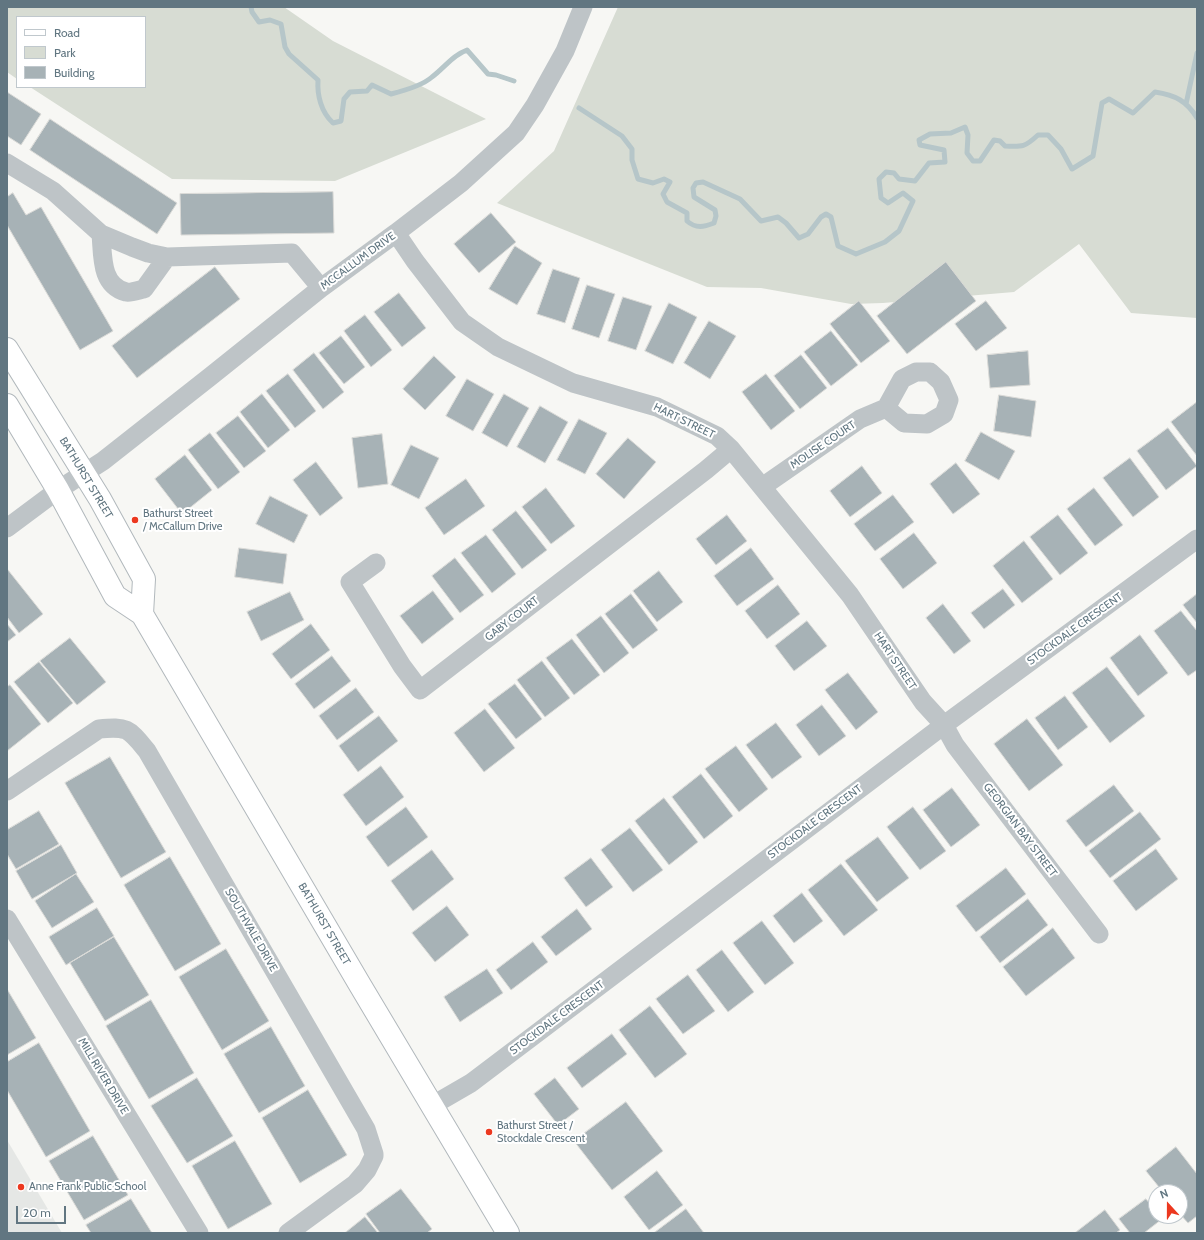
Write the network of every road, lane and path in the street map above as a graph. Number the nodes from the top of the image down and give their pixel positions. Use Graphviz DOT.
graph roads {
  1 [pos="583,7"];
  2 [pos="7,163"];
  3 [pos="396,233"];
  4 [pos="101,234"];
  5 [pos="166,257"];
  6 [pos="321,288"];
  7 [pos="7,349"];
  8 [pos="7,404"];
  9 [pos="886,408"];
  10 [pos="731,449"];
  11 [pos="84,474"];
  12 [pos="762,487"];
  13 [pos="58,490"];
  14 [pos="7,528"];
  15 [pos="1197,539"];
  16 [pos="376,563"];
  17 [pos="142,614"];
  18 [pos="944,725"];
  19 [pos="7,791"];
  20 [pos="7,919"];
  21 [pos="1099,934"];
  22 [pos="433,1105"];
  23 [pos="198,1233"];
  24 [pos="288,1233"];
  25 [pos="508,1233"];
  1 -- 3 [label="street, MCCALLUM DRIVE"];
  2 -- 4 [label="street"];
  3 -- 6 [label="street, MCCALLUM DRIVE"];
  3 -- 10 [label="street, HART STREET"];
  4 -- 5 [label="street"];
  4 -- 5 [label="street"];
  5 -- 6 [label="street"];
  6 -- 11 [label="street, MCCALLUM DRIVE"];
  7 -- 11 [label="main road, BATHURST STREET"];
  8 -- 13 [label="main road, BATHURST STREET"];
  9 -- 12 [label="street, MOLISE COURT"];
  10 -- 12 [label="street, HART STREET"];
  10 -- 16 [label="street, GABY COURT"];
  11 -- 13 [label="street, MCCALLUM DRIVE"];
  11 -- 17 [label="main road, BATHURST STREET"];
  12 -- 18 [label="street, HART STREET"];
  13 -- 14 [label="street, MCCALLUM DRIVE"];
  13 -- 17 [label="main road, BATHURST STREET"];
  15 -- 18 [label="street, STOCKDALE CRESCENT"];
  17 -- 22 [label="main road, BATHURST STREET"];
  18 -- 21 [label="street, GEORGIAN BAY STREET"];
  18 -- 22 [label="street, STOCKDALE CRESCENT"];
  19 -- 24 [label="street, SOUTHVALE DRIVE"];
  20 -- 23 [label="street, MILL RIVER DRIVE"];
  22 -- 25 [label="main road, BATHURST STREET"];
}
